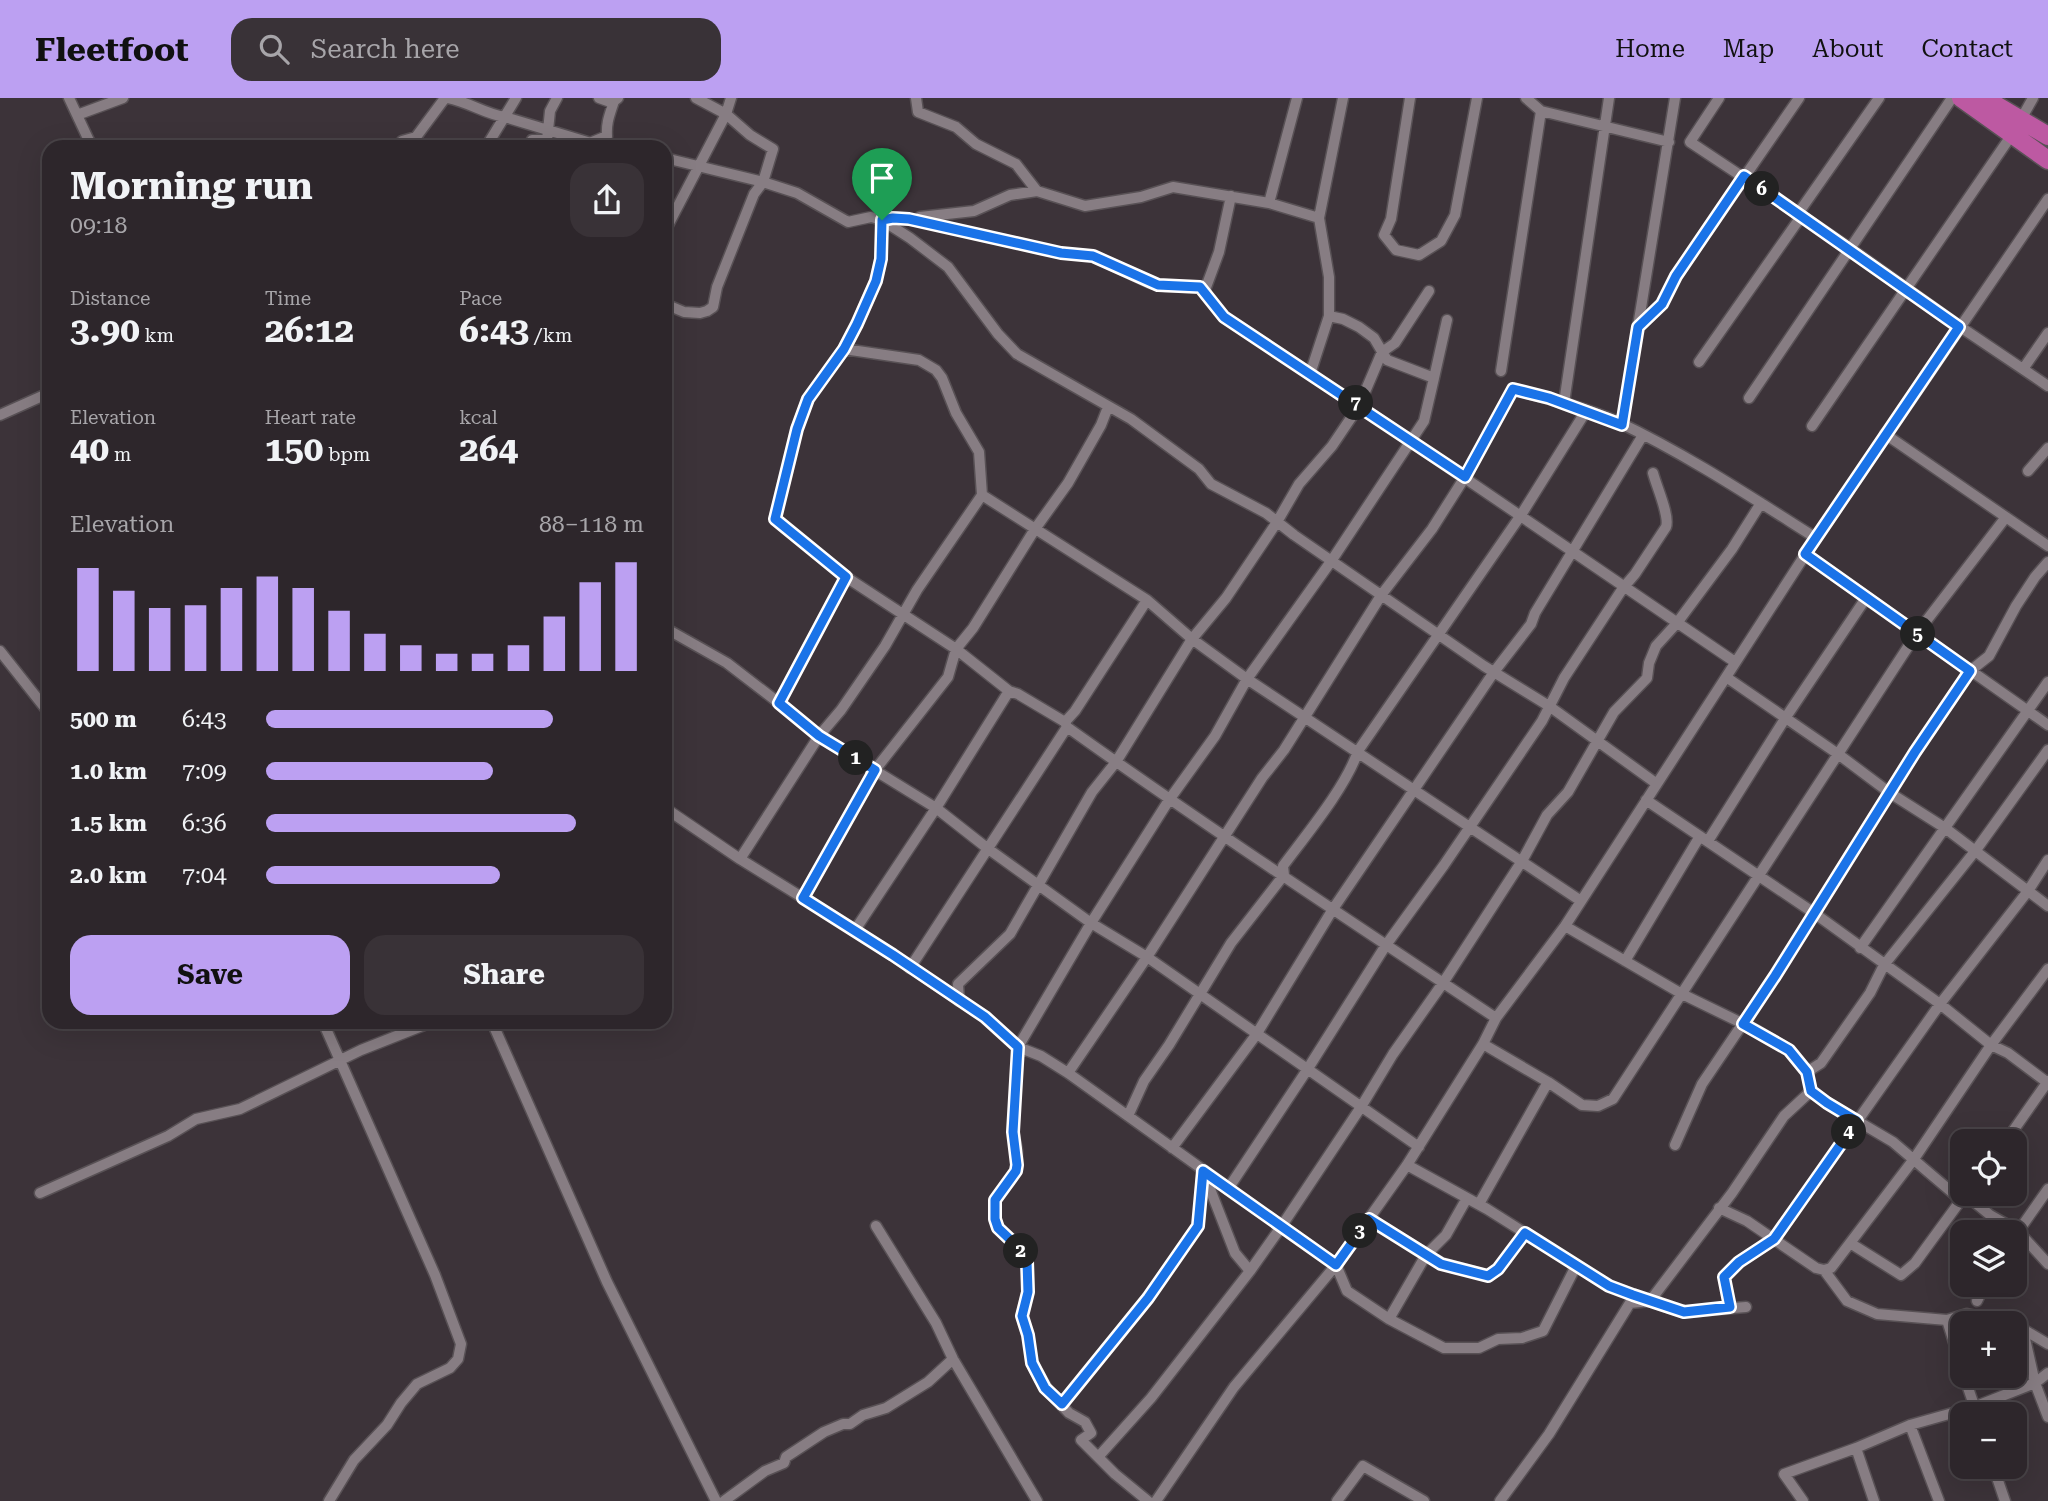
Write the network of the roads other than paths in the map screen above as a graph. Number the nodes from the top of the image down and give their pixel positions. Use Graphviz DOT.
graph roads {
  1 [pos="69,98"];
  2 [pos="123,98"];
  3 [pos="446,98"];
  4 [pos="516,98"];
  5 [pos="557,98"];
  6 [pos="599,98"];
  7 [pos="696,98"];
  8 [pos="731,98"];
  9 [pos="916,98"];
  10 [pos="1297,98"];
  11 [pos="1343,98"];
  12 [pos="1410,98"];
  13 [pos="1476,98"];
  14 [pos="1526,98"];
  15 [pos="1609,98"];
  16 [pos="1675,98"];
  17 [pos="1719,98"];
  18 [pos="1799,98"];
  19 [pos="1879,98"];
  20 [pos="1952,98"];
  21 [pos="1961,98"];
  22 [pos="1984,98"];
  23 [pos="2033,98"];
  24 [pos="615,101"];
  25 [pos="1541,111"];
  26 [pos="726,114"];
  27 [pos="77,115"];
  28 [pos="505,117"];
  29 [pos="2016,127"];
  30 [pos="1604,128"];
  31 [pos="548,129"];
  32 [pos="2048,136"];
  33 [pos="89,140"];
  34 [pos="405,140"];
  35 [pos="490,140"];
  36 [pos="547,140"];
  37 [pos="573,140"];
  38 [pos="597,140"];
  39 [pos="1669,142"];
  40 [pos="672,160"];
  41 [pos="2048,160"];
  42 [pos="697,167"];
  43 [pos="1744,176"];
  44 [pos="763,182"];
  45 [pos="1037,191"];
  46 [pos="1231,196"];
  47 [pos="2048,200"];
  48 [pos="1269,203"];
  49 [pos="1799,216"];
  50 [pos="672,217"];
  51 [pos="1319,218"];
  52 [pos="909,219"];
  53 [pos="882,220"];
  54 [pos="1851,249"];
  55 [pos="1906,289"];
  56 [pos="1205,290"];
  57 [pos="1429,291"];
  58 [pos="672,307"];
  59 [pos="1329,316"];
  60 [pos="1447,320"];
  61 [pos="1638,327"];
  62 [pos="1959,327"];
  63 [pos="2048,333"];
  64 [pos="844,349"];
  65 [pos="1382,352"];
  66 [pos="1699,362"];
  67 [pos="2023,369"];
  68 [pos="1502,371"];
  69 [pos="1310,374"];
  70 [pos="1434,378"];
  71 [pos="2048,386"];
  72 [pos="42,396"];
  73 [pos="1749,398"];
  74 [pos="1564,403"];
  75 [pos="1359,406"];
  76 [pos="1108,407"];
  77 [pos="1586,411"];
  78 [pos="0,415"];
  79 [pos="1622,425"];
  80 [pos="1812,426"];
  81 [pos="1885,434"];
  82 [pos="1643,435"];
  83 [pos="1410,440"];
  84 [pos="2048,448"];
  85 [pos="2028,471"];
  86 [pos="1653,473"];
  87 [pos="1465,477"];
  88 [pos="982,495"];
  89 [pos="1761,503"];
  90 [pos="1521,515"];
  91 [pos="2006,517"];
  92 [pos="1277,522"];
  93 [pos="1035,529"];
  94 [pos="1816,538"];
  95 [pos="2048,546"];
  96 [pos="1571,551"];
  97 [pos="1805,554"];
  98 [pos="1332,560"];
  99 [pos="2048,562"];
  100 [pos="846,577"];
  101 [pos="1623,588"];
  102 [pos="1382,594"];
  103 [pos="1866,598"];
  104 [pos="1147,600"];
  105 [pos="904,615"];
  106 [pos="1677,623"];
  107 [pos="672,632"];
  108 [pos="1917,633"];
  109 [pos="1438,634"];
  110 [pos="1192,639"];
  111 [pos="956,649"];
  112 [pos="0,651"];
  113 [pos="1735,662"];
  114 [pos="1970,671"];
  115 [pos="1494,672"];
  116 [pos="1726,677"];
  117 [pos="1247,679"];
  118 [pos="2048,682"];
  119 [pos="1009,691"];
  120 [pos="779,703"];
  121 [pos="42,704"];
  122 [pos="1549,706"];
  123 [pos="2027,710"];
  124 [pos="1306,717"];
  125 [pos="1786,717"];
  126 [pos="1066,724"];
  127 [pos="2048,725"];
  128 [pos="819,736"];
  129 [pos="1599,741"];
  130 [pos="2048,750"];
  131 [pos="1357,751"];
  132 [pos="1838,754"];
  133 [pos="1116,762"];
  134 [pos="875,770"];
  135 [pos="1657,784"];
  136 [pos="1412,790"];
  137 [pos="1890,793"];
  138 [pos="1169,800"];
  139 [pos="1646,800"];
  140 [pos="936,808"];
  141 [pos="672,813"];
  142 [pos="1469,826"];
  143 [pos="1945,828"];
  144 [pos="1226,835"];
  145 [pos="1704,839"];
  146 [pos="987,848"];
  147 [pos="1976,850"];
  148 [pos="740,859"];
  149 [pos="2048,860"];
  150 [pos="1522,861"];
  151 [pos="1284,875"];
  152 [pos="1759,875"];
  153 [pos="1039,885"];
  154 [pos="2028,891"];
  155 [pos="803,898"];
  156 [pos="1581,901"];
  157 [pos="2048,906"];
  158 [pos="1333,909"];
  159 [pos="1814,913"];
  160 [pos="1091,923"];
  161 [pos="1565,926"];
  162 [pos="855,930"];
  163 [pos="1387,945"];
  164 [pos="1860,948"];
  165 [pos="1147,957"];
  166 [pos="1625,961"];
  167 [pos="1884,965"];
  168 [pos="910,968"];
  169 [pos="2048,969"];
  170 [pos="1443,983"];
  171 [pos="1682,994"];
  172 [pos="1199,995"];
  173 [pos="959,1000"];
  174 [pos="1940,1004"];
  175 [pos="1496,1018"];
  176 [pos="1743,1024"];
  177 [pos="326,1029"];
  178 [pos="415,1029"];
  179 [pos="495,1029"];
  180 [pos="1256,1035"];
  181 [pos="1483,1044"];
  182 [pos="1991,1045"];
  183 [pos="1018,1047"];
  184 [pos="339,1060"];
  185 [pos="1307,1070"];
  186 [pos="1807,1072"];
  187 [pos="1068,1073"];
  188 [pos="1548,1082"];
  189 [pos="2048,1082"];
  190 [pos="1811,1091"];
  191 [pos="1362,1107"];
  192 [pos="1128,1116"];
  193 [pos="1857,1121"];
  194 [pos="2015,1129"];
  195 [pos="1675,1145"];
  196 [pos="1419,1147"];
  197 [pos="1172,1148"];
  198 [pos="1914,1159"];
  199 [pos="1407,1165"];
  200 [pos="1203,1171"];
  201 [pos="1950,1185"];
  202 [pos="1228,1189"];
  203 [pos="2048,1189"];
  204 [pos="40,1193"];
  205 [pos="1467,1198"];
  206 [pos="1479,1204"];
  207 [pos="1959,1206"];
  208 [pos="1978,1206"];
  209 [pos="1719,1208"];
  210 [pos="1369,1219"];
  211 [pos="1997,1220"];
  212 [pos="2026,1220"];
  213 [pos="876,1226"];
  214 [pos="1281,1227"];
  215 [pos="1525,1233"];
  216 [pos="1774,1239"];
  217 [pos="1850,1243"];
  218 [pos="2027,1244"];
  219 [pos="1426,1255"];
  220 [pos="2048,1264"];
  221 [pos="1336,1265"];
  222 [pos="1576,1266"];
  223 [pos="1250,1270"];
  224 [pos="1824,1270"];
  225 [pos="1980,1297"];
  226 [pos="1650,1301"];
  227 [pos="1978,1301"];
  228 [pos="1730,1307"];
  229 [pos="1746,1307"];
  230 [pos="1389,1319"];
  231 [pos="1950,1319"];
  232 [pos="1947,1320"];
  233 [pos="1950,1330"];
  234 [pos="2027,1332"];
  235 [pos="2048,1344"];
  236 [pos="2027,1358"];
  237 [pos="953,1359"];
  238 [pos="2048,1373"];
  239 [pos="2035,1382"];
  240 [pos="1992,1402"];
  241 [pos="1062,1404"];
  242 [pos="1950,1416"];
  243 [pos="2048,1417"];
  244 [pos="1910,1425"];
  245 [pos="1856,1448"];
  246 [pos="1099,1456"];
  247 [pos="1997,1479"];
  248 [pos="329,1501"];
  249 [pos="716,1501"];
  250 [pos="724,1501"];
  251 [pos="1037,1501"];
  252 [pos="1148,1501"];
  253 [pos="1156,1501"];
  254 [pos="1337,1501"];
  255 [pos="1424,1501"];
  256 [pos="1500,1501"];
  257 [pos="1803,1501"];
  258 [pos="1874,1501"];
  259 [pos="1939,1501"];
  260 [pos="2005,1501"];
  1 -- 27 [label="street"];
  2 -- 27 [label="street"];
  3 -- 28 [label="street"];
  3 -- 34 [label="street"];
  4 -- 28 [label="street"];
  5 -- 31 [label="street"];
  6 -- 24 [label="street"];
  7 -- 26 [label="street"];
  8 -- 26 [label="street"];
  9 -- 45 [label="street"];
  10 -- 48 [label="street"];
  11 -- 51 [label="street"];
  12 -- 13 [label="street"];
  14 -- 25 [label="street"];
  15 -- 30 [label="street"];
  16 -- 39 [label="street"];
  17 -- 43 [label="street"];
  18 -- 43 [label="street"];
  19 -- 49 [label="street"];
  20 -- 54 [label="street"];
  21 -- 29 [label="highway"];
  22 -- 29 [label="highway"];
  23 -- 29 [label="street"];
  24 -- 38 [label="street"];
  25 -- 30 [label="street"];
  25 -- 68 [label="street"];
  26 -- 42 [label="street"];
  26 -- 44 [label="street"];
  27 -- 33 [label="street"];
  28 -- 31 [label="street"];
  28 -- 35 [label="street"];
  29 -- 32 [label="highway"];
  29 -- 41 [label="highway"];
  29 -- 55 [label="street"];
  30 -- 39 [label="street"];
  30 -- 74 [label="street"];
  31 -- 36 [label="street"];
  31 -- 37 [label="street"];
  39 -- 61 [label="street"];
  40 -- 42 [label="street"];
  42 -- 44 [label="street"];
  42 -- 50 [label="street"];
  43 -- 49 [label="street"];
  43 -- 61 [label="street"];
  44 -- 53 [label="street"];
  44 -- 58 [label="street"];
  45 -- 46 [label="street"];
  45 -- 52 [label="street"];
  46 -- 48 [label="street"];
  46 -- 56 [label="street"];
  47 -- 62 [label="street"];
  48 -- 51 [label="street"];
  49 -- 54 [label="street"];
  49 -- 66 [label="street"];
  51 -- 59 [label="street"];
  52 -- 53 [label="street"];
  52 -- 56 [label="street"];
  53 -- 64 [label="street"];
  53 -- 76 [label="street"];
  54 -- 55 [label="street"];
  54 -- 73 [label="street"];
  55 -- 62 [label="street"];
  55 -- 80 [label="street"];
  56 -- 69 [label="street"];
  57 -- 65 [label="street"];
  59 -- 65 [label="street"];
  59 -- 69 [label="street"];
  60 -- 70 [label="street"];
  61 -- 79 [label="street"];
  62 -- 67 [label="street"];
  62 -- 81 [label="street"];
  63 -- 67 [label="street"];
  64 -- 88 [label="street"];
  64 -- 100 [label="street"];
  65 -- 70 [label="street"];
  65 -- 75 [label="street"];
  67 -- 71 [label="street"];
  69 -- 75 [label="street"];
  70 -- 83 [label="street"];
  72 -- 78 [label="street"];
  74 -- 77 [label="street"];
  74 -- 87 [label="street"];
  75 -- 83 [label="street"];
  75 -- 92 [label="street"];
  76 -- 92 [label="street"];
  76 -- 93 [label="street"];
  77 -- 79 [label="street"];
  77 -- 90 [label="street"];
  79 -- 82 [label="street"];
  81 -- 91 [label="street"];
  81 -- 94 [label="street"];
  82 -- 89 [label="street"];
  82 -- 96 [label="street"];
  83 -- 87 [label="street"];
  83 -- 98 [label="street"];
  84 -- 85 [label="street"];
  86 -- 101 [label="street"];
  87 -- 90 [label="street"];
  87 -- 102 [label="street"];
  88 -- 93 [label="street"];
  88 -- 105 [label="street"];
  89 -- 94 [label="street"];
  89 -- 106 [label="street"];
  90 -- 96 [label="street"];
  90 -- 109 [label="street"];
  91 -- 95 [label="street"];
  91 -- 108 [label="street"];
  92 -- 98 [label="street"];
  92 -- 110 [label="street"];
  93 -- 104 [label="street"];
  93 -- 111 [label="street"];
  94 -- 97 [label="street"];
  96 -- 101 [label="street"];
  96 -- 115 [label="street"];
  97 -- 103 [label="street"];
  97 -- 113 [label="street"];
  98 -- 102 [label="street"];
  98 -- 117 [label="street"];
  99 -- 114 [label="street"];
  100 -- 105 [label="street"];
  100 -- 120 [label="street"];
  101 -- 106 [label="street"];
  101 -- 122 [label="street"];
  102 -- 109 [label="street"];
  102 -- 124 [label="street"];
  103 -- 108 [label="street"];
  103 -- 125 [label="street"];
  104 -- 110 [label="street"];
  104 -- 126 [label="street"];
  105 -- 111 [label="street"];
  105 -- 128 [label="street"];
  106 -- 113 [label="street"];
  106 -- 129 [label="street"];
  107 -- 120 [label="street"];
  108 -- 114 [label="street"];
  108 -- 132 [label="street"];
  109 -- 115 [label="street"];
  109 -- 131 [label="street"];
  110 -- 117 [label="street"];
  110 -- 133 [label="street"];
  111 -- 119 [label="street"];
  111 -- 134 [label="street"];
  112 -- 121 [label="street"];
  113 -- 116 [label="street"];
  114 -- 123 [label="street"];
  114 -- 137 [label="street"];
  115 -- 122 [label="street"];
  115 -- 136 [label="street"];
  116 -- 125 [label="street"];
  116 -- 135 [label="street"];
  117 -- 124 [label="street"];
  117 -- 138 [label="street"];
  118 -- 123 [label="street"];
  119 -- 126 [label="street"];
  119 -- 140 [label="street"];
  120 -- 128 [label="street"];
  122 -- 129 [label="street"];
  122 -- 142 [label="street"];
  123 -- 127 [label="street"];
  123 -- 143 [label="street"];
  124 -- 131 [label="street"];
  124 -- 144 [label="street"];
  125 -- 132 [label="street"];
  125 -- 145 [label="street"];
  126 -- 133 [label="street"];
  126 -- 146 [label="street"];
  128 -- 134 [label="street"];
  128 -- 148 [label="street"];
  129 -- 135 [label="street"];
  129 -- 150 [label="street"];
  130 -- 147 [label="street"];
  131 -- 136 [label="street"];
  131 -- 151 [label="street"];
  132 -- 137 [label="street"];
  132 -- 152 [label="street"];
  133 -- 138 [label="street"];
  133 -- 153 [label="street"];
  134 -- 140 [label="street"];
  134 -- 155 [label="street"];
  135 -- 139 [label="street"];
  136 -- 142 [label="street"];
  136 -- 158 [label="street"];
  137 -- 143 [label="street"];
  137 -- 159 [label="street"];
  138 -- 144 [label="street"];
  138 -- 160 [label="street"];
  139 -- 145 [label="street"];
  139 -- 156 [label="street"];
  140 -- 146 [label="street"];
  140 -- 162 [label="street"];
  141 -- 148 [label="street"];
  142 -- 150 [label="street"];
  142 -- 163 [label="street"];
  143 -- 147 [label="street"];
  143 -- 164 [label="street"];
  144 -- 151 [label="street"];
  144 -- 165 [label="street"];
  145 -- 152 [label="street"];
  145 -- 166 [label="street"];
  146 -- 153 [label="street"];
  146 -- 168 [label="street"];
  147 -- 154 [label="street"];
  147 -- 167 [label="street"];
  148 -- 155 [label="street"];
  149 -- 154 [label="street"];
  150 -- 156 [label="street"];
  150 -- 170 [label="street"];
  151 -- 158 [label="street"];
  151 -- 172 [label="street"];
  152 -- 159 [label="street"];
  152 -- 171 [label="street"];
  153 -- 160 [label="street"];
  153 -- 173 [label="street"];
  154 -- 157 [label="street"];
  154 -- 174 [label="street"];
  155 -- 162 [label="street"];
  156 -- 161 [label="street"];
  158 -- 163 [label="street"];
  158 -- 180 [label="street"];
  159 -- 164 [label="street"];
  159 -- 176 [label="street"];
  160 -- 165 [label="street"];
  160 -- 183 [label="street"];
  161 -- 166 [label="street"];
  161 -- 175 [label="street"];
  162 -- 168 [label="street"];
  163 -- 170 [label="street"];
  163 -- 185 [label="street"];
  164 -- 167 [label="street"];
  165 -- 172 [label="street"];
  165 -- 187 [label="street"];
  166 -- 171 [label="street"];
  167 -- 174 [label="street"];
  167 -- 186 [label="street"];
  168 -- 173 [label="street"];
  169 -- 182 [label="street"];
  170 -- 175 [label="street"];
  170 -- 191 [label="street"];
  171 -- 176 [label="street"];
  171 -- 188 [label="street"];
  172 -- 180 [label="street"];
  172 -- 192 [label="street"];
  173 -- 183 [label="street"];
  174 -- 182 [label="street"];
  174 -- 193 [label="street"];
  175 -- 181 [label="street"];
  176 -- 186 [label="street"];
  176 -- 195 [label="street"];
  177 -- 184 [label="street"];
  178 -- 184 [label="street"];
  179 -- 249 [label="street"];
  180 -- 185 [label="street"];
  180 -- 197 [label="street"];
  181 -- 188 [label="street"];
  181 -- 196 [label="street"];
  182 -- 189 [label="street"];
  182 -- 198 [label="street"];
  183 -- 187 [label="street"];
  183 -- 241 [label="street"];
  184 -- 204 [label="street"];
  184 -- 248 [label="street"];
  185 -- 191 [label="street"];
  185 -- 202 [label="street"];
  186 -- 190 [label="street"];
  187 -- 192 [label="street"];
  188 -- 206 [label="street"];
  189 -- 194 [label="street"];
  190 -- 193 [label="street"];
  190 -- 209 [label="street"];
  191 -- 196 [label="street"];
  191 -- 214 [label="street"];
  192 -- 197 [label="street"];
  193 -- 198 [label="street"];
  193 -- 216 [label="street"];
  196 -- 199 [label="street"];
  197 -- 200 [label="street"];
  198 -- 201 [label="street"];
  198 -- 217 [label="street"];
  199 -- 205 [label="street"];
  199 -- 210 [label="street"];
  200 -- 202 [label="street"];
  200 -- 223 [label="street"];
  200 -- 241 [label="street"];
  202 -- 214 [label="street"];
  203 -- 212 [label="street"];
  205 -- 206 [label="street"];
  205 -- 219 [label="street"];
  206 -- 215 [label="street"];
  207 -- 217 [label="street"];
  208 -- 211 [label="street"];
  209 -- 216 [label="street"];
  209 -- 226 [label="street"];
  210 -- 219 [label="street"];
  210 -- 221 [label="street"];
  213 -- 237 [label="street"];
  214 -- 221 [label="street"];
  214 -- 223 [label="street"];
  215 -- 219 [label="street"];
  215 -- 222 [label="street"];
  216 -- 224 [label="street"];
  216 -- 228 [label="street"];
  217 -- 224 [label="street"];
  218 -- 220 [label="street"];
  219 -- 230 [label="street"];
  221 -- 230 [label="street"];
  221 -- 253 [label="street"];
  222 -- 226 [label="street"];
  222 -- 230 [label="street"];
  223 -- 246 [label="street"];
  224 -- 232 [label="street"];
  225 -- 227 [label="street"];
  226 -- 228 [label="street"];
  226 -- 256 [label="street"];
  228 -- 229 [label="street"];
  231 -- 232 [label="street"];
  232 -- 233 [label="street"];
  234 -- 235 [label="street"];
  236 -- 239 [label="street"];
  237 -- 250 [label="street"];
  237 -- 251 [label="street"];
  238 -- 239 [label="street"];
  239 -- 240 [label="street"];
  239 -- 243 [label="street"];
  241 -- 246 [label="street"];
  242 -- 244 [label="street"];
  244 -- 245 [label="street"];
  244 -- 259 [label="street"];
  245 -- 257 [label="street"];
  245 -- 258 [label="street"];
  246 -- 252 [label="street"];
  247 -- 260 [label="street"];
  254 -- 255 [label="street"];
}
